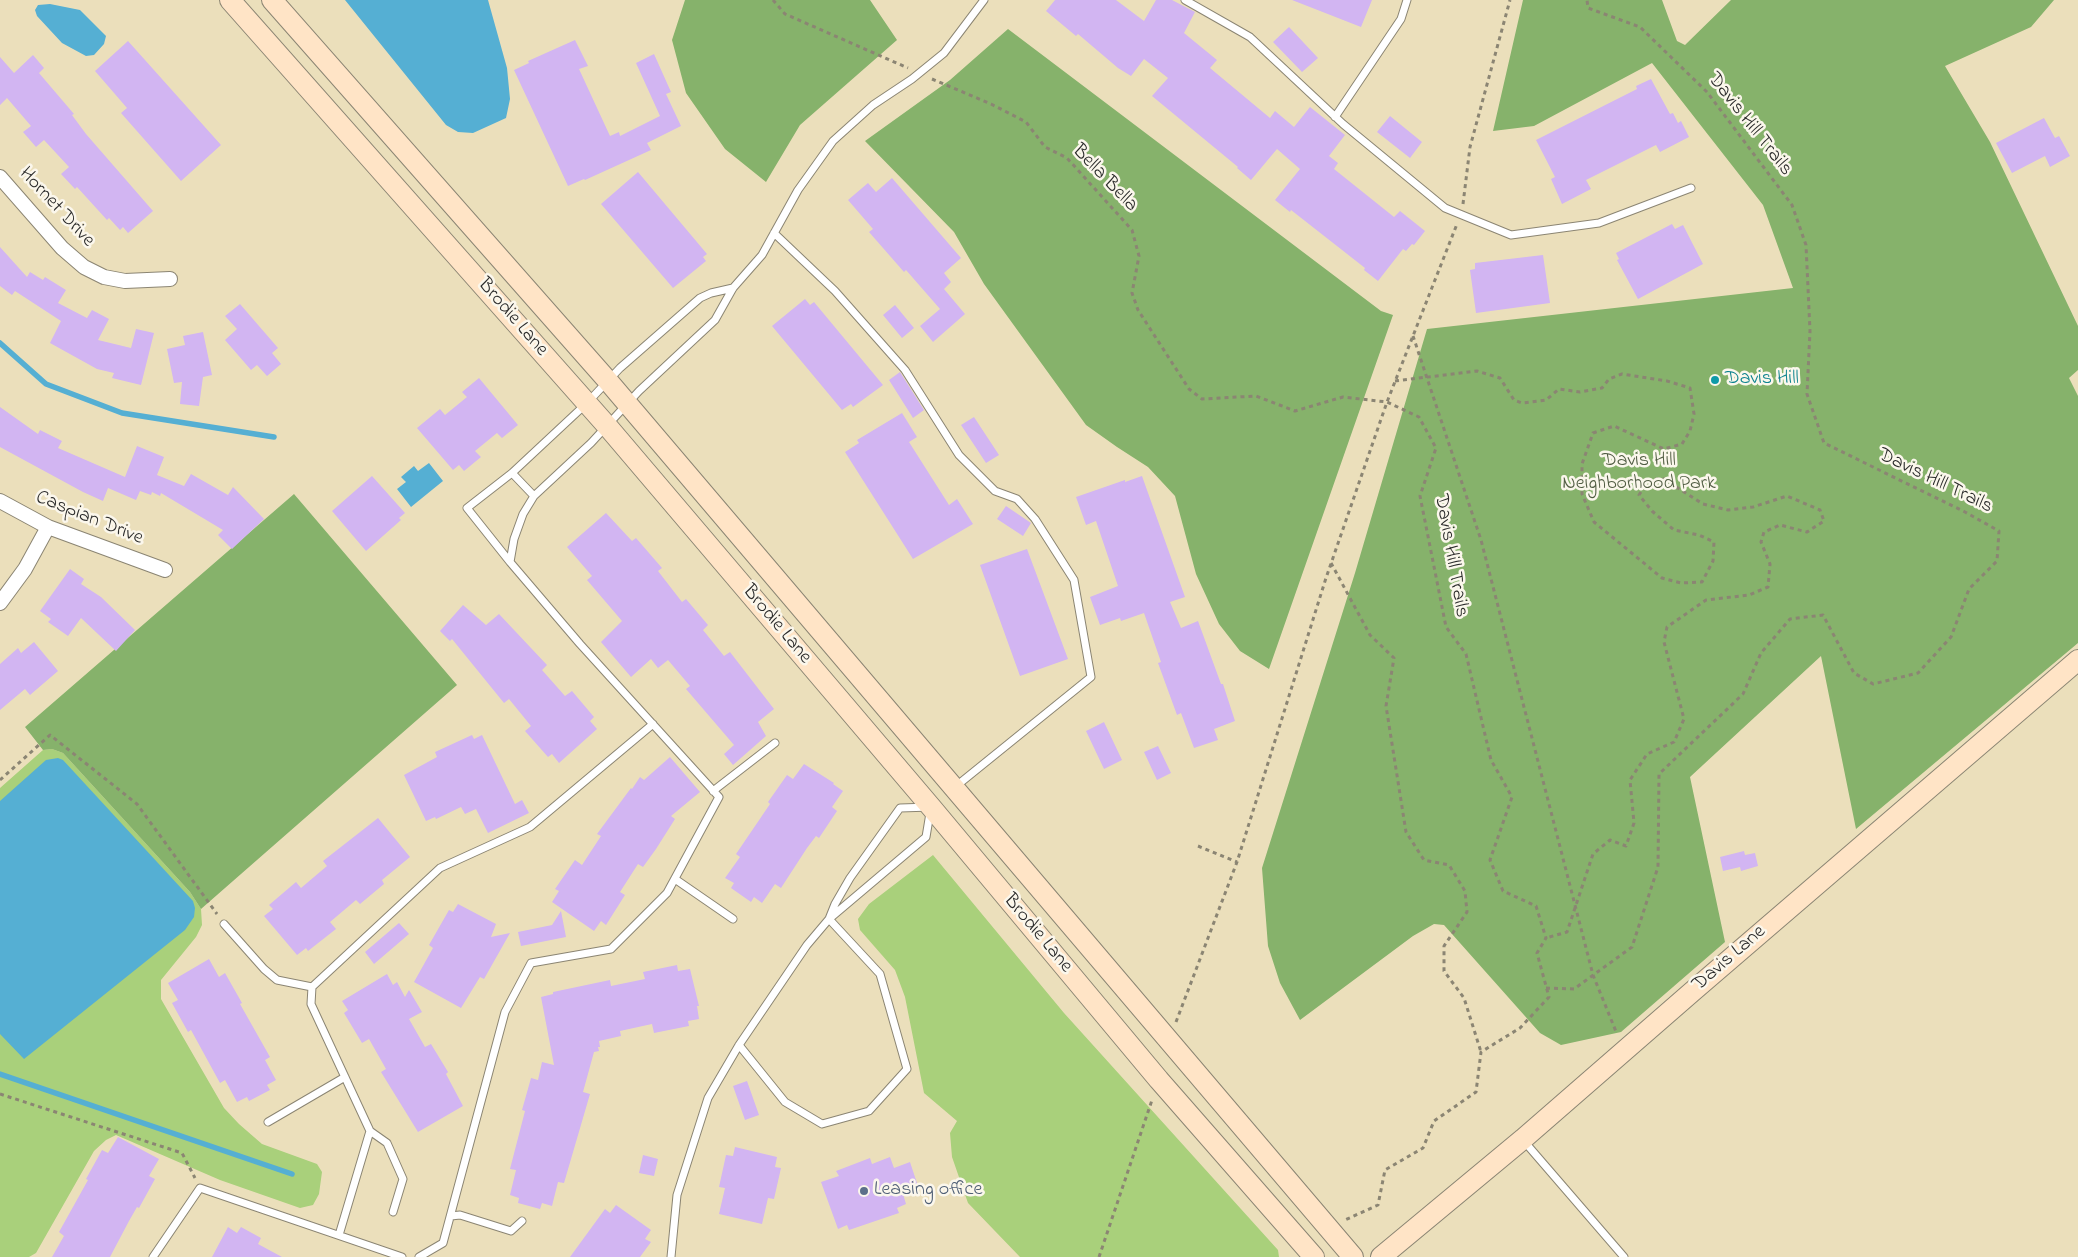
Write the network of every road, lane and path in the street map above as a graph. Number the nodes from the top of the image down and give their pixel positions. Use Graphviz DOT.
graph roads {
  1 [pos="230,0"];
  2 [pos="272,0"];
  3 [pos="773,0"];
  4 [pos="984,0"];
  5 [pos="1185,0"];
  6 [pos="1407,0"];
  7 [pos="1510,0"];
  8 [pos="1587,0"];
  9 [pos="919,73"];
  10 [pos="1335,117"];
  11 [pos="0,177"];
  12 [pos="1691,188"];
  13 [pos="1461,214"];
  14 [pos="774,233"];
  15 [pos="170,279"];
  16 [pos="733,288"];
  17 [pos="1413,336"];
  18 [pos="1427,377"];
  19 [pos="608,381"];
  20 [pos="1395,381"];
  21 [pos="1387,402"];
  22 [pos="587,404"];
  23 [pos="628,405"];
  24 [pos="608,427"];
  25 [pos="512,473"];
  26 [pos="534,496"];
  27 [pos="0,501"];
  28 [pos="48,527"];
  29 [pos="510,562"];
  30 [pos="1331,562"];
  31 [pos="165,570"];
  32 [pos="0,603"];
  33 [pos="2078,660"];
  34 [pos="653,724"];
  35 [pos="775,743"];
  36 [pos="0,780"];
  37 [pos="955,788"];
  38 [pos="713,791"];
  39 [pos="931,807"];
  40 [pos="1198,846"];
  41 [pos="1237,862"];
  42 [pos="675,879"];
  43 [pos="1575,907"];
  44 [pos="733,919"];
  45 [pos="829,919"];
  46 [pos="224,924"];
  47 [pos="1546,938"];
  48 [pos="1593,975"];
  49 [pos="312,987"];
  50 [pos="1546,988"];
  51 [pos="1176,1024"];
  52 [pos="739,1045"];
  53 [pos="1624,1051"];
  54 [pos="1481,1052"];
  55 [pos="345,1077"];
  56 [pos="0,1094"];
  57 [pos="1154,1094"];
  58 [pos="268,1122"];
  59 [pos="370,1131"];
  60 [pos="1523,1139"];
  61 [pos="200,1188"];
  62 [pos="392,1212"];
  63 [pos="451,1216"];
  64 [pos="522,1221"];
  65 [pos="1342,1221"];
  66 [pos="339,1235"];
  67 [pos="153,1257"];
  68 [pos="402,1257"];
  69 [pos="419,1257"];
  70 [pos="671,1257"];
  71 [pos="1099,1257"];
  72 [pos="1314,1257"];
  73 [pos="1353,1257"];
  74 [pos="1381,1257"];
  75 [pos="1624,1257"];
  1 -- 22 [label="main road, Brodie Lane"];
  2 -- 19 [label="main road, Brodie Lane"];
  3 -- 9 [label="path, Bella Bella"];
  4 -- 9 [label="lane"];
  5 -- 10 [label="lane"];
  6 -- 10 [label="lane"];
  7 -- 13 [label="path"];
  8 -- 48 [label="path, Davis Hill Trails"];
  9 -- 14 [label="lane"];
  9 -- 21 [label="path, Bella Bella"];
  10 -- 13 [label="lane"];
  11 -- 15 [label="street, Hornet Drive"];
  12 -- 13 [label="lane"];
  13 -- 17 [label="path"];
  14 -- 16 [label="lane"];
  14 -- 37 [label="lane"];
  16 -- 19 [label="lane"];
  16 -- 23 [label="lane"];
  17 -- 18 [label="path"];
  17 -- 20 [label="path"];
  18 -- 20 [label="path"];
  18 -- 43 [label="path"];
  18 -- 43 [label="path"];
  19 -- 22 [label="lane"];
  19 -- 23 [label="main road, Brodie Lane"];
  20 -- 21 [label="path"];
  21 -- 30 [label="path"];
  21 -- 47 [label="path, Davis Hill Trails"];
  22 -- 24 [label="main road, Brodie Lane"];
  22 -- 25 [label="lane"];
  23 -- 24 [label="lane"];
  23 -- 37 [label="main road, Brodie Lane"];
  24 -- 26 [label="lane"];
  24 -- 39 [label="main road, Brodie Lane"];
  25 -- 26 [label="lane"];
  25 -- 29 [label="lane"];
  26 -- 29 [label="lane"];
  27 -- 28 [label="street, Caspian Drive"];
  28 -- 31 [label="street, Caspian Drive"];
  28 -- 32 [label="street"];
  29 -- 34 [label="lane"];
  30 -- 41 [label="path"];
  30 -- 54 [label="path"];
  33 -- 53 [label="main road, Davis Lane"];
  34 -- 38 [label="lane"];
  34 -- 49 [label="lane"];
  35 -- 38 [label="lane"];
  36 -- 46 [label="path"];
  37 -- 39 [label="main road"];
  37 -- 73 [label="main road, Brodie Lane"];
  38 -- 42 [label="lane"];
  39 -- 45 [label="lane"];
  39 -- 45 [label="lane"];
  39 -- 72 [label="main road, Brodie Lane"];
  40 -- 41 [label="path"];
  41 -- 51 [label="path"];
  42 -- 44 [label="lane"];
  42 -- 63 [label="lane"];
  43 -- 47 [label="path"];
  43 -- 48 [label="path"];
  45 -- 52 [label="lane"];
  45 -- 52 [label="lane"];
  46 -- 49 [label="lane"];
  47 -- 50 [label="path"];
  48 -- 50 [label="path, Davis Hill Trails"];
  48 -- 53 [label="path"];
  49 -- 55 [label="lane"];
  50 -- 54 [label="path"];
  52 -- 70 [label="lane"];
  53 -- 60 [label="main road, Davis Lane"];
  54 -- 65 [label="path"];
  55 -- 58 [label="lane"];
  55 -- 59 [label="lane"];
  56 -- 61 [label="path"];
  57 -- 71 [label="path"];
  59 -- 62 [label="lane"];
  59 -- 66 [label="lane"];
  60 -- 74 [label="main road, Davis Lane"];
  60 -- 75 [label="lane"];
  61 -- 66 [label="lane"];
  61 -- 67 [label="lane"];
  63 -- 64 [label="lane"];
  63 -- 69 [label="lane"];
  66 -- 68 [label="lane"];
}
